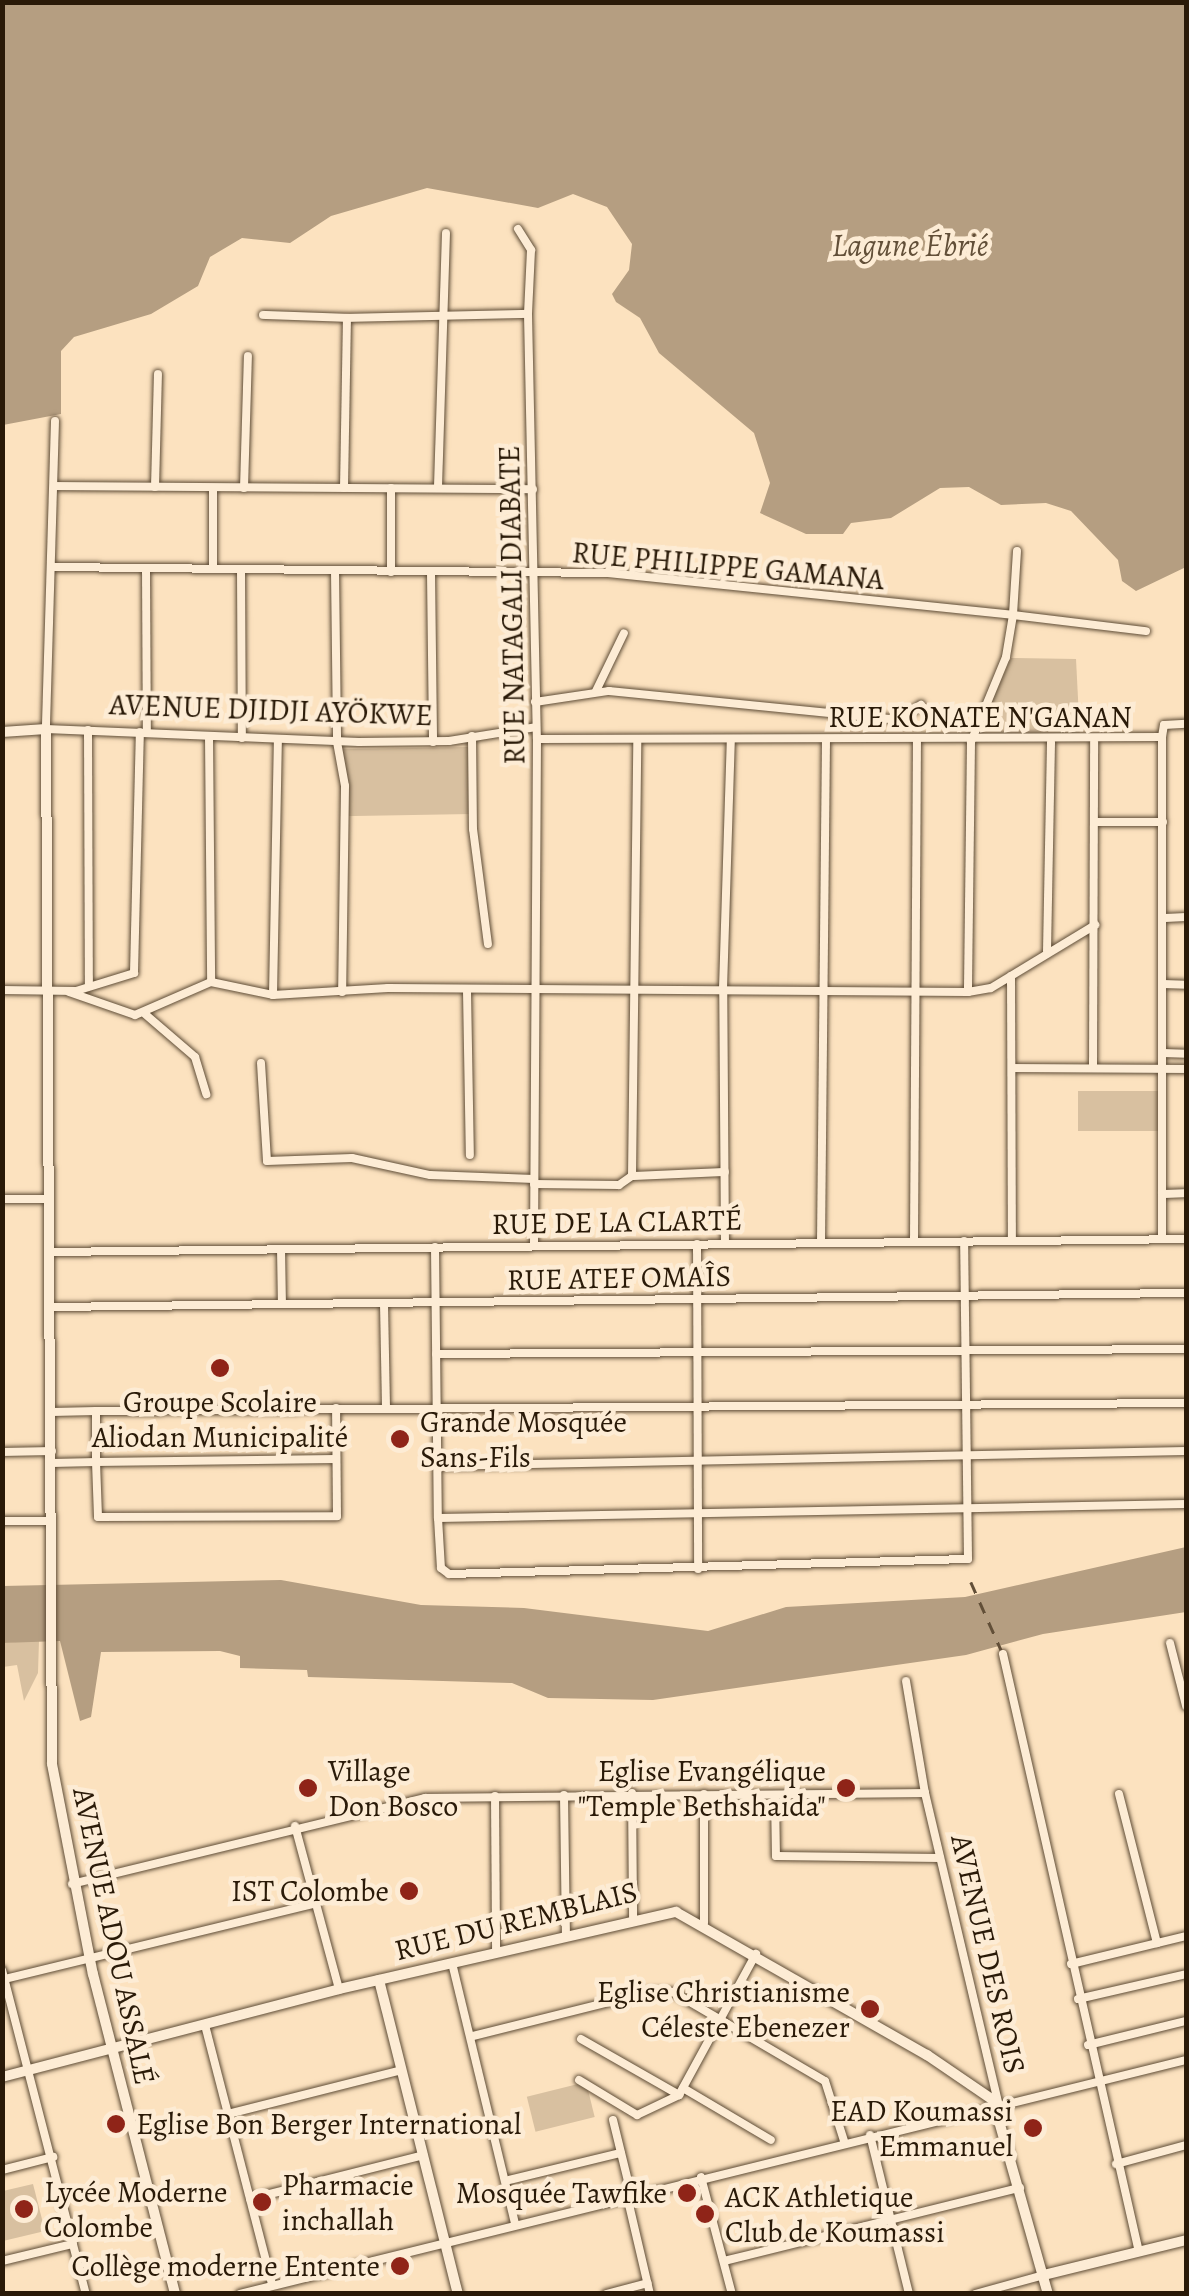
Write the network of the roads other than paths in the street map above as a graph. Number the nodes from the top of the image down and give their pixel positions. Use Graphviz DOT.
graph roads {
  1 [pos="518,229"];
  2 [pos="446,233"];
  3 [pos="444,312"];
  4 [pos="528,314"];
  5 [pos="263,316"];
  6 [pos="347,318"];
  7 [pos="248,356"];
  8 [pos="158,374"];
  9 [pos="55,420"];
  10 [pos="54,486"];
  11 [pos="155,487"];
  12 [pos="438,487"];
  13 [pos="213,488"];
  14 [pos="244,488"];
  15 [pos="344,488"];
  16 [pos="392,488"];
  17 [pos="533,489"];
  18 [pos="1017,551"];
  19 [pos="53,566"];
  20 [pos="146,568"];
  21 [pos="213,569"];
  22 [pos="241,570"];
  23 [pos="335,571"];
  24 [pos="391,572"];
  25 [pos="535,572"];
  26 [pos="430,573"];
  27 [pos="1013,615"];
  28 [pos="1146,631"];
  29 [pos="624,632"];
  30 [pos="596,691"];
  31 [pos="535,702"];
  32 [pos="921,706"];
  33 [pos="1186,724"];
  34 [pos="536,727"];
  35 [pos="46,729"];
  36 [pos="88,730"];
  37 [pos="2,732"];
  38 [pos="143,732"];
  39 [pos="209,736"];
  40 [pos="472,736"];
  41 [pos="1162,737"];
  42 [pos="242,738"];
  43 [pos="278,739"];
  44 [pos="731,739"];
  45 [pos="537,740"];
  46 [pos="826,740"];
  47 [pos="637,741"];
  48 [pos="916,741"];
  49 [pos="337,742"];
  50 [pos="433,742"];
  51 [pos="971,742"];
  52 [pos="1051,742"];
  53 [pos="1094,742"];
  54 [pos="1094,822"];
  55 [pos="1163,822"];
  56 [pos="1186,917"];
  57 [pos="1164,918"];
  58 [pos="1095,925"];
  59 [pos="488,944"];
  60 [pos="1047,951"];
  61 [pos="1011,976"];
  62 [pos="211,982"];
  63 [pos="90,984"];
  64 [pos="1163,984"];
  65 [pos="1186,985"];
  66 [pos="722,989"];
  67 [pos="2,990"];
  68 [pos="536,990"];
  69 [pos="630,990"];
  70 [pos="46,991"];
  71 [pos="466,991"];
  72 [pos="824,991"];
  73 [pos="69,992"];
  74 [pos="342,992"];
  75 [pos="916,992"];
  76 [pos="968,992"];
  77 [pos="274,996"];
  78 [pos="144,1014"];
  79 [pos="1163,1053"];
  80 [pos="1186,1054"];
  81 [pos="262,1063"];
  82 [pos="1012,1068"];
  83 [pos="1093,1068"];
  84 [pos="1163,1068"];
  85 [pos="1186,1069"];
  86 [pos="206,1094"];
  87 [pos="470,1154"];
  88 [pos="724,1172"];
  89 [pos="632,1176"];
  90 [pos="534,1181"];
  91 [pos="1186,1193"];
  92 [pos="1162,1194"];
  93 [pos="2,1199"];
  94 [pos="47,1200"];
  95 [pos="1162,1238"];
  96 [pos="1186,1239"];
  97 [pos="1012,1240"];
  98 [pos="914,1241"];
  99 [pos="964,1241"];
  100 [pos="821,1242"];
  101 [pos="697,1244"];
  102 [pos="725,1244"];
  103 [pos="534,1246"];
  104 [pos="435,1247"];
  105 [pos="280,1249"];
  106 [pos="48,1252"];
  107 [pos="1186,1293"];
  108 [pos="965,1296"];
  109 [pos="698,1299"];
  110 [pos="436,1302"];
  111 [pos="384,1303"];
  112 [pos="282,1304"];
  113 [pos="52,1307"];
  114 [pos="1186,1348"];
  115 [pos="964,1352"];
  116 [pos="436,1354"];
  117 [pos="698,1356"];
  118 [pos="700,1404"];
  119 [pos="1186,1404"];
  120 [pos="965,1405"];
  121 [pos="437,1407"];
  122 [pos="336,1408"];
  123 [pos="386,1408"];
  124 [pos="52,1412"];
  125 [pos="96,1412"];
  126 [pos="1186,1451"];
  127 [pos="2,1452"];
  128 [pos="966,1455"];
  129 [pos="52,1457"];
  130 [pos="336,1460"];
  131 [pos="96,1462"];
  132 [pos="700,1462"];
  133 [pos="437,1466"];
  134 [pos="1186,1504"];
  135 [pos="967,1508"];
  136 [pos="700,1514"];
  137 [pos="438,1518"];
  138 [pos="2,1521"];
  139 [pos="49,1521"];
  140 [pos="698,1569"];
  141 [pos="1170,1643"];
  142 [pos="1003,1654"];
  143 [pos="906,1681"];
  144 [pos="1186,1706"];
  145 [pos="926,1793"];
  146 [pos="632,1794"];
  147 [pos="704,1794"];
  148 [pos="1118,1794"];
  149 [pos="564,1795"];
  150 [pos="776,1795"];
  151 [pos="495,1796"];
  152 [pos="296,1826"];
  153 [pos="940,1858"];
  154 [pos="72,1884"];
  155 [pos="316,1902"];
  156 [pos="633,1918"];
  157 [pos="704,1923"];
  158 [pos="566,1934"];
  159 [pos="1186,1936"];
  160 [pos="1157,1943"];
  161 [pos="496,1951"];
  162 [pos="756,1954"];
  163 [pos="89,1959"];
  164 [pos="452,1963"];
  165 [pos="1071,1964"];
  166 [pos="4,1974"];
  167 [pos="1186,1974"];
  168 [pos="380,1980"];
  169 [pos="340,1989"];
  170 [pos="1078,1999"];
  171 [pos="723,2019"];
  172 [pos="1186,2021"];
  173 [pos="205,2024"];
  174 [pos="472,2036"];
  175 [pos="581,2038"];
  176 [pos="1088,2046"];
  177 [pos="112,2050"];
  178 [pos="1186,2060"];
  179 [pos="29,2070"];
  180 [pos="402,2070"];
  181 [pos="2,2077"];
  182 [pos="579,2080"];
  183 [pos="1095,2082"];
  184 [pos="681,2092"];
  185 [pos="1000,2107"];
  186 [pos="228,2114"];
  187 [pos="613,2120"];
  188 [pos="870,2135"];
  189 [pos="771,2140"];
  190 [pos="844,2141"];
  191 [pos="1186,2145"];
  192 [pos="621,2153"];
  193 [pos="424,2155"];
  194 [pos="53,2157"];
  195 [pos="1116,2164"];
  196 [pos="2,2170"];
  197 [pos="701,2177"];
  198 [pos="509,2180"];
  199 [pos="628,2181"];
  200 [pos="1020,2188"];
  201 [pos="627,2196"];
  202 [pos="250,2198"];
  203 [pos="891,2220"];
  204 [pos="516,2224"];
  205 [pos="1186,2240"];
  206 [pos="446,2241"];
  207 [pos="73,2244"];
  208 [pos="1139,2252"];
  209 [pos="724,2260"];
  210 [pos="2,2262"];
  211 [pos="1044,2276"];
  212 [pos="272,2285"];
  213 [pos="649,2288"];
  214 [pos="86,2294"];
  215 [pos="175,2294"];
  216 [pos="240,2294"];
  217 [pos="458,2294"];
  218 [pos="606,2294"];
  219 [pos="732,2294"];
  220 [pos="909,2294"];
  221 [pos="974,2294"];
  222 [pos="1048,2294"];
  1 -- 4 [label="street, RUE NATAGALI DIABATE"];
  2 -- 3 [label="street"];
  3 -- 4 [label="street"];
  3 -- 6 [label="street"];
  3 -- 12 [label="street"];
  4 -- 17 [label="street, RUE NATAGALI DIABATE"];
  5 -- 6 [label="street"];
  6 -- 15 [label="street"];
  7 -- 14 [label="street"];
  8 -- 11 [label="street"];
  9 -- 10 [label="street"];
  10 -- 11 [label="street"];
  10 -- 19 [label="street"];
  11 -- 13 [label="street"];
  12 -- 16 [label="street"];
  12 -- 17 [label="street"];
  13 -- 14 [label="street"];
  13 -- 21 [label="street"];
  14 -- 15 [label="street"];
  15 -- 16 [label="street"];
  16 -- 24 [label="street"];
  17 -- 25 [label="street, RUE NATAGALI DIABATE"];
  18 -- 27 [label="street"];
  19 -- 20 [label="street, RUE PHILIPPE GAMANA"];
  19 -- 35 [label="street"];
  20 -- 21 [label="street, RUE PHILIPPE GAMANA"];
  20 -- 38 [label="street"];
  21 -- 22 [label="street, RUE PHILIPPE GAMANA"];
  22 -- 23 [label="street, RUE PHILIPPE GAMANA"];
  22 -- 42 [label="street"];
  23 -- 24 [label="street, RUE PHILIPPE GAMANA"];
  23 -- 49 [label="street"];
  24 -- 26 [label="street, RUE PHILIPPE GAMANA"];
  25 -- 26 [label="street, RUE PHILIPPE GAMANA"];
  25 -- 27 [label="street, RUE PHILIPPE GAMANA"];
  25 -- 31 [label="street, RUE NATAGALI DIABATE"];
  26 -- 50 [label="street"];
  27 -- 28 [label="street, RUE PHILIPPE GAMANA"];
  27 -- 51 [label="street"];
  29 -- 30 [label="street"];
  30 -- 31 [label="street"];
  30 -- 32 [label="street"];
  31 -- 34 [label="street, RUE NATAGALI DIABATE"];
  33 -- 41 [label="street"];
  34 -- 40 [label="street, AVENUE DJIDJI AYÖKWE"];
  34 -- 45 [label="street, RUE NATAGALI DIABATE"];
  35 -- 36 [label="street, AVENUE DJIDJI AYÖKWE"];
  35 -- 37 [label="street, AVENUE DJIDJI AYÖKWE"];
  35 -- 70 [label="street, AVENUE ADOU ASSALÉ"];
  36 -- 38 [label="street, AVENUE DJIDJI AYÖKWE"];
  36 -- 63 [label="street"];
  38 -- 39 [label="street, AVENUE DJIDJI AYÖKWE"];
  38 -- 63 [label="street"];
  39 -- 42 [label="street, AVENUE DJIDJI AYÖKWE"];
  39 -- 62 [label="street"];
  40 -- 50 [label="street, AVENUE DJIDJI AYÖKWE"];
  40 -- 59 [label="street"];
  41 -- 53 [label="street, RUE KONATE N'GANAN"];
  41 -- 55 [label="street, RUE KONATE N'GANAN"];
  42 -- 43 [label="street, AVENUE DJIDJI AYÖKWE"];
  43 -- 49 [label="street, AVENUE DJIDJI AYÖKWE"];
  43 -- 77 [label="street"];
  44 -- 46 [label="street, RUE KONATE N'GANAN"];
  44 -- 47 [label="street, RUE KONATE N'GANAN"];
  44 -- 66 [label="street"];
  45 -- 47 [label="street, RUE KONATE N'GANAN"];
  45 -- 68 [label="street, RUE NATAGALI DIABATE"];
  46 -- 48 [label="street, RUE KONATE N'GANAN"];
  46 -- 72 [label="street"];
  47 -- 69 [label="street"];
  48 -- 51 [label="street, RUE KONATE N'GANAN"];
  48 -- 75 [label="street"];
  49 -- 50 [label="street, AVENUE DJIDJI AYÖKWE"];
  49 -- 74 [label="street"];
  51 -- 52 [label="street, RUE KONATE N'GANAN"];
  51 -- 76 [label="street"];
  52 -- 53 [label="street, RUE KONATE N'GANAN"];
  52 -- 60 [label="street"];
  53 -- 54 [label="street"];
  54 -- 55 [label="street"];
  54 -- 58 [label="street"];
  55 -- 57 [label="street, RUE KONATE N'GANAN"];
  56 -- 57 [label="street"];
  57 -- 64 [label="street, RUE KONATE N'GANAN"];
  58 -- 60 [label="street"];
  58 -- 83 [label="street"];
  60 -- 61 [label="street"];
  61 -- 76 [label="street"];
  61 -- 82 [label="street"];
  62 -- 77 [label="street"];
  62 -- 78 [label="street"];
  63 -- 73 [label="street"];
  64 -- 65 [label="street"];
  64 -- 79 [label="street, RUE KONATE N'GANAN"];
  66 -- 69 [label="street"];
  66 -- 72 [label="street"];
  66 -- 88 [label="street"];
  67 -- 70 [label="street"];
  68 -- 69 [label="street"];
  68 -- 71 [label="street"];
  68 -- 90 [label="street, RUE NATAGALI DIABATE"];
  69 -- 89 [label="street"];
  70 -- 73 [label="street"];
  70 -- 94 [label="street, AVENUE ADOU ASSALÉ"];
  71 -- 74 [label="street"];
  71 -- 87 [label="street"];
  72 -- 75 [label="street"];
  72 -- 100 [label="street"];
  73 -- 78 [label="street"];
  74 -- 77 [label="street"];
  75 -- 76 [label="street"];
  75 -- 98 [label="street"];
  78 -- 86 [label="street"];
  79 -- 80 [label="street"];
  79 -- 84 [label="street, RUE KONATE N'GANAN"];
  81 -- 90 [label="street"];
  82 -- 83 [label="street"];
  82 -- 97 [label="street"];
  83 -- 84 [label="street"];
  84 -- 85 [label="street"];
  84 -- 92 [label="street, RUE KONATE N'GANAN"];
  88 -- 89 [label="street"];
  88 -- 102 [label="street"];
  89 -- 90 [label="street"];
  90 -- 103 [label="street, RUE NATAGALI DIABATE"];
  91 -- 92 [label="street"];
  92 -- 95 [label="street, RUE KONATE N'GANAN"];
  93 -- 94 [label="street"];
  94 -- 106 [label="street, AVENUE ADOU ASSALÉ"];
  95 -- 96 [label="street, RUE DE LA CLARTÉ"];
  95 -- 97 [label="street, RUE DE LA CLARTÉ"];
  97 -- 99 [label="street, RUE DE LA CLARTÉ"];
  98 -- 99 [label="street, RUE DE LA CLARTÉ"];
  98 -- 100 [label="street, RUE DE LA CLARTÉ"];
  99 -- 108 [label="street"];
  100 -- 102 [label="street, RUE DE LA CLARTÉ"];
  101 -- 102 [label="street, RUE DE LA CLARTÉ"];
  101 -- 103 [label="street, RUE DE LA CLARTÉ"];
  101 -- 109 [label="street"];
  103 -- 104 [label="street, RUE DE LA CLARTÉ"];
  104 -- 105 [label="street, RUE DE LA CLARTÉ"];
  104 -- 110 [label="street"];
  105 -- 106 [label="street, RUE DE LA CLARTÉ"];
  105 -- 112 [label="street"];
  106 -- 113 [label="street, AVENUE ADOU ASSALÉ"];
  107 -- 108 [label="street, RUE ATEF OMAÎS"];
  108 -- 109 [label="street, RUE ATEF OMAÎS"];
  108 -- 115 [label="street"];
  109 -- 110 [label="street, RUE ATEF OMAÎS"];
  109 -- 117 [label="street"];
  110 -- 111 [label="street, RUE ATEF OMAÎS"];
  110 -- 116 [label="street"];
  111 -- 112 [label="street, RUE ATEF OMAÎS"];
  111 -- 123 [label="street"];
  112 -- 113 [label="street, RUE ATEF OMAÎS"];
  113 -- 124 [label="street, AVENUE ADOU ASSALÉ"];
  114 -- 115 [label="street"];
  115 -- 117 [label="street"];
  115 -- 120 [label="street"];
  116 -- 117 [label="street"];
  116 -- 121 [label="street"];
  117 -- 118 [label="street"];
  118 -- 120 [label="street"];
  118 -- 121 [label="street"];
  118 -- 132 [label="street"];
  119 -- 120 [label="street"];
  120 -- 128 [label="street"];
  121 -- 123 [label="street"];
  121 -- 133 [label="street"];
  122 -- 123 [label="street"];
  122 -- 125 [label="street"];
  122 -- 130 [label="street"];
  124 -- 125 [label="street"];
  124 -- 129 [label="street, AVENUE ADOU ASSALÉ"];
  125 -- 131 [label="street"];
  126 -- 128 [label="street"];
  127 -- 129 [label="street"];
  128 -- 132 [label="street"];
  128 -- 135 [label="street"];
  129 -- 131 [label="street"];
  129 -- 139 [label="street, AVENUE ADOU ASSALÉ"];
  130 -- 131 [label="street"];
  130 -- 131 [label="street"];
  132 -- 133 [label="street"];
  132 -- 136 [label="street"];
  133 -- 137 [label="street"];
  134 -- 135 [label="street"];
  135 -- 136 [label="street"];
  135 -- 140 [label="street"];
  136 -- 137 [label="street"];
  136 -- 140 [label="street"];
  137 -- 140 [label="street"];
  138 -- 139 [label="street"];
  139 -- 154 [label="street, AVENUE ADOU ASSALÉ"];
  141 -- 144 [label="street"];
  142 -- 165 [label="street"];
  143 -- 145 [label="street, AVENUE DES ROIS"];
  145 -- 150 [label="street"];
  145 -- 153 [label="street, AVENUE DES ROIS"];
  146 -- 147 [label="street"];
  146 -- 149 [label="street"];
  146 -- 156 [label="street"];
  147 -- 150 [label="street"];
  147 -- 157 [label="street"];
  148 -- 160 [label="street"];
  149 -- 151 [label="street"];
  149 -- 158 [label="street"];
  150 -- 153 [label="street"];
  151 -- 152 [label="street"];
  151 -- 161 [label="street"];
  152 -- 154 [label="street"];
  152 -- 155 [label="street"];
  153 -- 185 [label="street, AVENUE DES ROIS"];
  154 -- 163 [label="street, AVENUE ADOU ASSALÉ"];
  155 -- 163 [label="street"];
  155 -- 169 [label="street"];
  156 -- 157 [label="street, RUE DU REMBLAIS"];
  156 -- 158 [label="street, RUE DU REMBLAIS"];
  157 -- 162 [label="street, RUE DU REMBLAIS"];
  158 -- 161 [label="street, RUE DU REMBLAIS"];
  159 -- 160 [label="street"];
  160 -- 165 [label="street"];
  161 -- 164 [label="street, RUE DU REMBLAIS"];
  162 -- 171 [label="street"];
  162 -- 185 [label="street, RUE DU REMBLAIS"];
  163 -- 166 [label="street"];
  163 -- 177 [label="street, AVENUE ADOU ASSALÉ"];
  164 -- 168 [label="street, RUE DU REMBLAIS"];
  164 -- 174 [label="street"];
  165 -- 170 [label="street"];
  166 -- 179 [label="street"];
  167 -- 170 [label="street"];
  168 -- 169 [label="street, RUE DU REMBLAIS"];
  168 -- 180 [label="street"];
  169 -- 173 [label="street, RUE DU REMBLAIS"];
  170 -- 176 [label="street"];
  171 -- 174 [label="street"];
  171 -- 184 [label="street"];
  171 -- 190 [label="street"];
  172 -- 176 [label="street"];
  173 -- 177 [label="street, RUE DU REMBLAIS"];
  173 -- 186 [label="street"];
  174 -- 198 [label="street"];
  175 -- 184 [label="street"];
  176 -- 183 [label="street"];
  177 -- 179 [label="street, RUE DU REMBLAIS"];
  177 -- 215 [label="street, AVENUE ADOU ASSALÉ"];
  178 -- 183 [label="street"];
  179 -- 181 [label="street, RUE DU REMBLAIS"];
  179 -- 194 [label="street"];
  180 -- 186 [label="street"];
  180 -- 193 [label="street"];
  182 -- 184 [label="street"];
  183 -- 185 [label="street"];
  183 -- 195 [label="street"];
  184 -- 189 [label="street"];
  185 -- 188 [label="street"];
  185 -- 200 [label="street, AVENUE DES ROIS"];
  186 -- 202 [label="street"];
  187 -- 192 [label="street"];
  188 -- 190 [label="street"];
  188 -- 203 [label="street"];
  190 -- 197 [label="street"];
  191 -- 195 [label="street"];
  192 -- 198 [label="street"];
  192 -- 199 [label="street"];
  193 -- 202 [label="street"];
  193 -- 206 [label="street"];
  194 -- 196 [label="street"];
  194 -- 207 [label="street"];
  195 -- 208 [label="street"];
  197 -- 201 [label="street"];
  197 -- 209 [label="street"];
  198 -- 204 [label="street"];
  200 -- 203 [label="street"];
  200 -- 211 [label="street, AVENUE DES ROIS"];
  201 -- 204 [label="street"];
  201 -- 213 [label="street"];
  202 -- 212 [label="street"];
  203 -- 209 [label="street"];
  203 -- 220 [label="street"];
  204 -- 206 [label="street"];
  205 -- 208 [label="street"];
  206 -- 212 [label="street"];
  206 -- 217 [label="street"];
  207 -- 210 [label="street"];
  207 -- 214 [label="street"];
  208 -- 211 [label="street"];
  209 -- 219 [label="street"];
  211 -- 221 [label="street"];
  211 -- 222 [label="street, AVENUE DES ROIS"];
  212 -- 216 [label="street"];
  213 -- 218 [label="street"];
}
